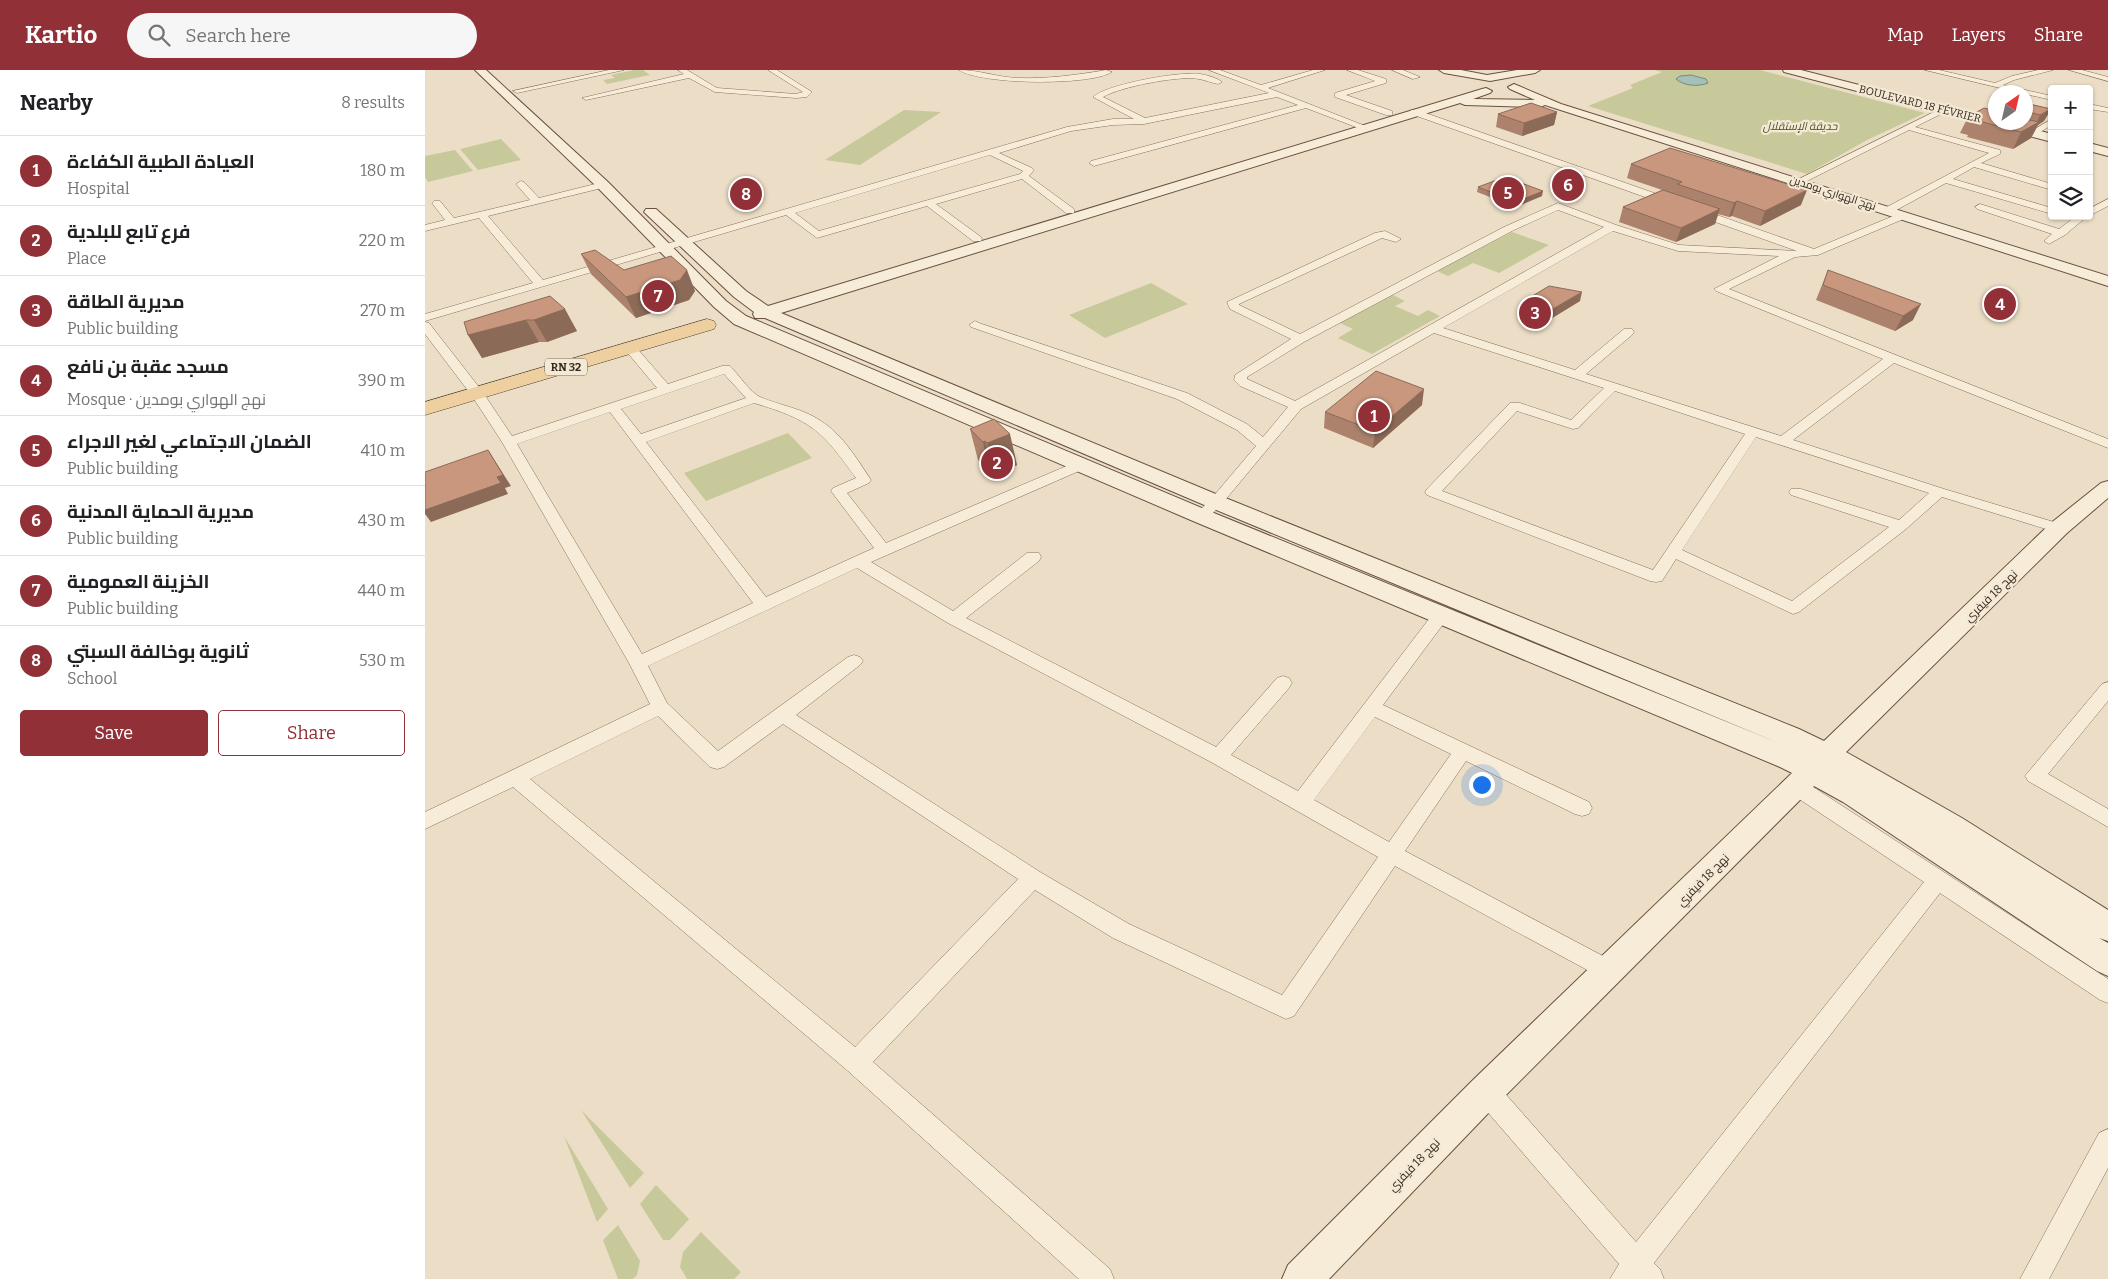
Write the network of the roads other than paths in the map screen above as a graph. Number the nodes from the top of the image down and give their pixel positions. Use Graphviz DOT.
graph roads {
  1 [pos="480,70"];
  2 [pos="494,70"];
  3 [pos="620,70"];
  4 [pos="683,70"];
  5 [pos="772,70"];
  6 [pos="963,70"];
  7 [pos="1165,70"];
  8 [pos="1213,70"];
  9 [pos="1321,70"];
  10 [pos="1351,70"];
  11 [pos="1396,70"];
  12 [pos="1439,70"];
  13 [pos="1444,70"];
  14 [pos="1535,70"];
  15 [pos="1788,70"];
  16 [pos="1929,70"];
  17 [pos="2049,70"];
  18 [pos="2073,70"];
  19 [pos="1109,72"];
  20 [pos="1995,74"];
  21 [pos="691,75"];
  22 [pos="1134,75"];
  23 [pos="1416,77"];
  24 [pos="2012,78"];
  25 [pos="2108,79"];
  26 [pos="1218,82"];
  27 [pos="1483,85"];
  28 [pos="1996,85"];
  29 [pos="1514,86"];
  30 [pos="1263,88"];
  31 [pos="517,91"];
  32 [pos="1277,94"];
  33 [pos="2033,94"];
  34 [pos="2048,97"];
  35 [pos="586,98"];
  36 [pos="1436,100"];
  37 [pos="1306,105"];
  38 [pos="1557,106"];
  39 [pos="2093,107"];
  40 [pos="1942,110"];
  41 [pos="2108,110"];
  42 [pos="1414,112"];
  43 [pos="1389,113"];
  44 [pos="1144,121"];
  45 [pos="2048,123"];
  46 [pos="1359,125"];
  47 [pos="1907,127"];
  48 [pos="2032,133"];
  49 [pos="2048,137"];
  50 [pos="2093,148"];
  51 [pos="991,152"];
  52 [pos="2108,152"];
  53 [pos="1093,163"];
  54 [pos="1973,164"];
  55 [pos="1023,176"];
  56 [pos="1944,179"];
  57 [pos="1799,182"];
  58 [pos="521,184"];
  59 [pos="603,185"];
  60 [pos="2048,185"];
  61 [pos="625,188"];
  62 [pos="2093,198"];
  63 [pos="537,200"];
  64 [pos="639,200"];
  65 [pos="2107,202"];
  66 [pos="437,203"];
  67 [pos="929,203"];
  68 [pos="1980,207"];
  69 [pos="2048,210"];
  70 [pos="786,211"];
  71 [pos="1887,211"];
  72 [pos="2093,211"];
  73 [pos="1070,212"];
  74 [pos="481,214"];
  75 [pos="1902,216"];
  76 [pos="2079,220"];
  77 [pos="451,221"];
  78 [pos="1612,227"];
  79 [pos="425,228"];
  80 [pos="2061,232"];
  81 [pos="977,239"];
  82 [pos="1396,239"];
  83 [pos="685,242"];
  84 [pos="2049,242"];
  85 [pos="665,248"];
  86 [pos="1814,253"];
  87 [pos="1793,254"];
  88 [pos="2108,281"];
  89 [pos="540,284"];
  90 [pos="748,313"];
  91 [pos="425,318"];
  92 [pos="707,325"];
  93 [pos="975,325"];
  94 [pos="425,326"];
  95 [pos="1432,328"];
  96 [pos="1628,332"];
  97 [pos="1300,339"];
  98 [pos="630,348"];
  99 [pos="1892,358"];
  100 [pos="1576,376"];
  101 [pos="1612,387"];
  102 [pos="665,389"];
  103 [pos="477,394"];
  104 [pos="754,398"];
  105 [pos="1296,406"];
  106 [pos="613,407"];
  107 [pos="425,409"];
  108 [pos="1753,432"];
  109 [pos="638,440"];
  110 [pos="1783,441"];
  111 [pos="509,442"];
  112 [pos="1262,444"];
  113 [pos="2108,444"];
  114 [pos="1081,465"];
  115 [pos="1796,492"];
  116 [pos="1939,492"];
  117 [pos="2106,492"];
  118 [pos="1208,509"];
  119 [pos="1901,526"];
  120 [pos="2059,528"];
  121 [pos="883,550"];
  122 [pos="1674,552"];
  123 [pos="1033,557"];
  124 [pos="858,561"];
  125 [pos="762,604"];
  126 [pos="1441,615"];
  127 [pos="954,619"];
  128 [pos="854,661"];
  129 [pos="639,663"];
  130 [pos="1283,683"];
  131 [pos="2108,689"];
  132 [pos="659,707"];
  133 [pos="1373,708"];
  134 [pos="783,715"];
  135 [pos="1463,751"];
  136 [pos="1218,757"];
  137 [pos="1812,770"];
  138 [pos="516,778"];
  139 [pos="1301,802"];
  140 [pos="1582,808"];
  141 [pos="2108,819"];
  142 [pos="425,821"];
  143 [pos="1393,855"];
  144 [pos="1033,878"];
  145 [pos="1939,879"];
  146 [pos="2108,927"];
  147 [pos="2108,961"];
  148 [pos="1610,971"];
  149 [pos="2108,992"];
  150 [pos="856,1063"];
  151 [pos="1486,1091"];
  152 [pos="2108,1142"];
  153 [pos="1637,1274"];
  154 [pos="1100,1279"];
  155 [pos="1303,1279"];
  156 [pos="2034,1279"];
  1 -- 59 [label="main road"];
  2 -- 31 [label="main road"];
  3 -- 31 [label="street"];
  4 -- 21 [label="street"];
  5 -- 21 [label="street"];
  6 -- 19 [label="street"];
  7 -- 22 [label="street"];
  8 -- 30 [label="street"];
  9 -- 30 [label="street"];
  10 -- 43 [label="street"];
  11 -- 23 [label="street"];
  12 -- 27 [label="main road"];
  13 -- 27 [label="main road"];
  14 -- 27 [label="main road"];
  14 -- 29 [label="main road"];
  15 -- 40 [label="main road, BOULEVARD 18 FÉVRIER"];
  16 -- 28 [label="street"];
  17 -- 24 [label="street"];
  18 -- 25 [label="street"];
  20 -- 24 [label="street"];
  21 -- 35 [label="street"];
  24 -- 28 [label="street"];
  26 -- 44 [label="street"];
  27 -- 29 [label="main road, نهج الهواري بومدين"];
  27 -- 36 [label="main road"];
  27 -- 38 [label="main road, نهج الهواري بومدين"];
  29 -- 38 [label="main road, نهج الهواري بومدين"];
  30 -- 32 [label="street"];
  31 -- 61 [label="main road"];
  32 -- 37 [label="street"];
  32 -- 44 [label="street"];
  33 -- 34 [label="street"];
  36 -- 38 [label="main road"];
  36 -- 42 [label="main road"];
  36 -- 43 [label="main road"];
  37 -- 46 [label="street"];
  37 -- 53 [label="street"];
  38 -- 57 [label="main road, نهج الهواري بومدين"];
  39 -- 41 [label="street"];
  40 -- 47 [label="street"];
  40 -- 48 [label="main road, BOULEVARD 18 FÉVRIER"];
  42 -- 46 [label="main road"];
  42 -- 86 [label="street"];
  43 -- 46 [label="main road"];
  44 -- 51 [label="street"];
  45 -- 48 [label="street"];
  46 -- 73 [label="main road"];
  46 -- 90 [label="main road"];
  47 -- 54 [label="street"];
  47 -- 57 [label="street"];
  48 -- 49 [label="main road, BOULEVARD 18 FÉVRIER"];
  50 -- 52 [label="main road"];
  51 -- 55 [label="street"];
  51 -- 70 [label="street"];
  54 -- 56 [label="street"];
  54 -- 60 [label="street"];
  55 -- 67 [label="street"];
  55 -- 73 [label="street"];
  56 -- 69 [label="street"];
  56 -- 71 [label="street"];
  57 -- 71 [label="main road, نهج الهواري بومدين"];
  58 -- 63 [label="street"];
  59 -- 63 [label="street"];
  59 -- 85 [label="main road"];
  62 -- 65 [label="street"];
  63 -- 74 [label="street"];
  64 -- 83 [label="main road"];
  65 -- 72 [label="street"];
  66 -- 77 [label="street"];
  67 -- 70 [label="street"];
  67 -- 81 [label="street"];
  68 -- 80 [label="street"];
  70 -- 83 [label="street"];
  71 -- 75 [label="main road, نهج الهواري بومدين"];
  73 -- 81 [label="main road"];
  74 -- 77 [label="street"];
  74 -- 89 [label="street"];
  75 -- 86 [label="street"];
  75 -- 88 [label="main road, نهج الهواري بومدين"];
  76 -- 80 [label="street"];
  77 -- 79 [label="street"];
  78 -- 87 [label="street"];
  78 -- 95 [label="street"];
  78 -- 97 [label="street"];
  80 -- 84 [label="street"];
  81 -- 90 [label="main road"];
  82 -- 97 [label="street"];
  83 -- 85 [label="street"];
  83 -- 90 [label="main road"];
  85 -- 89 [label="street"];
  85 -- 90 [label="main road"];
  86 -- 87 [label="street"];
  87 -- 99 [label="street"];
  89 -- 91 [label="street"];
  90 -- 92 [label="main road"];
  90 -- 114 [label="main road"];
  90 -- 118 [label="main road"];
  92 -- 98 [label="main road, RN 32"];
  93 -- 112 [label="street"];
  94 -- 103 [label="street"];
  95 -- 100 [label="street"];
  95 -- 105 [label="street"];
  96 -- 100 [label="street"];
  97 -- 105 [label="street"];
  98 -- 102 [label="street"];
  98 -- 103 [label="main road, RN 32"];
  99 -- 110 [label="street"];
  99 -- 113 [label="street"];
  100 -- 101 [label="street"];
  101 -- 108 [label="street"];
  101 -- 122 [label="street"];
  102 -- 104 [label="street"];
  102 -- 106 [label="street"];
  103 -- 107 [label="main road, RN 32"];
  103 -- 111 [label="street"];
  104 -- 109 [label="street"];
  104 -- 121 [label="street"];
  105 -- 112 [label="street"];
  106 -- 109 [label="street"];
  106 -- 111 [label="street"];
  108 -- 110 [label="street"];
  108 -- 122 [label="street"];
  109 -- 125 [label="street"];
  110 -- 116 [label="street"];
  111 -- 129 [label="street"];
  112 -- 118 [label="street"];
  114 -- 118 [label="main road"];
  114 -- 121 [label="street"];
  115 -- 119 [label="street"];
  116 -- 119 [label="street"];
  116 -- 120 [label="street"];
  117 -- 120 [label="main road, نهج 18 فيفري"];
  118 -- 126 [label="main road"];
  118 -- 137 [label="main road"];
  119 -- 122 [label="street"];
  120 -- 137 [label="main road, نهج 18 فيفري"];
  121 -- 124 [label="street"];
  123 -- 127 [label="street"];
  124 -- 125 [label="street"];
  124 -- 127 [label="street"];
  125 -- 129 [label="street"];
  126 -- 133 [label="street"];
  126 -- 137 [label="main road"];
  127 -- 136 [label="street"];
  128 -- 134 [label="street"];
  129 -- 132 [label="street"];
  130 -- 136 [label="street"];
  131 -- 141 [label="street"];
  132 -- 134 [label="street"];
  132 -- 138 [label="street"];
  133 -- 135 [label="street"];
  133 -- 139 [label="street"];
  134 -- 144 [label="street"];
  135 -- 140 [label="street"];
  135 -- 143 [label="street"];
  136 -- 139 [label="street"];
  137 -- 145 [label="street"];
  137 -- 146 [label="main road"];
  137 -- 147 [label="main road"];
  137 -- 148 [label="main road, نهج 18 فيفري"];
  138 -- 142 [label="street"];
  138 -- 150 [label="street"];
  139 -- 143 [label="street"];
  143 -- 144 [label="street"];
  143 -- 148 [label="street"];
  144 -- 150 [label="street"];
  145 -- 149 [label="street"];
  145 -- 153 [label="street"];
  148 -- 151 [label="main road, نهج 18 فيفري"];
  150 -- 154 [label="street"];
  151 -- 153 [label="street"];
  151 -- 155 [label="main road, نهج 18 فيفري"];
  152 -- 156 [label="street"];
}
